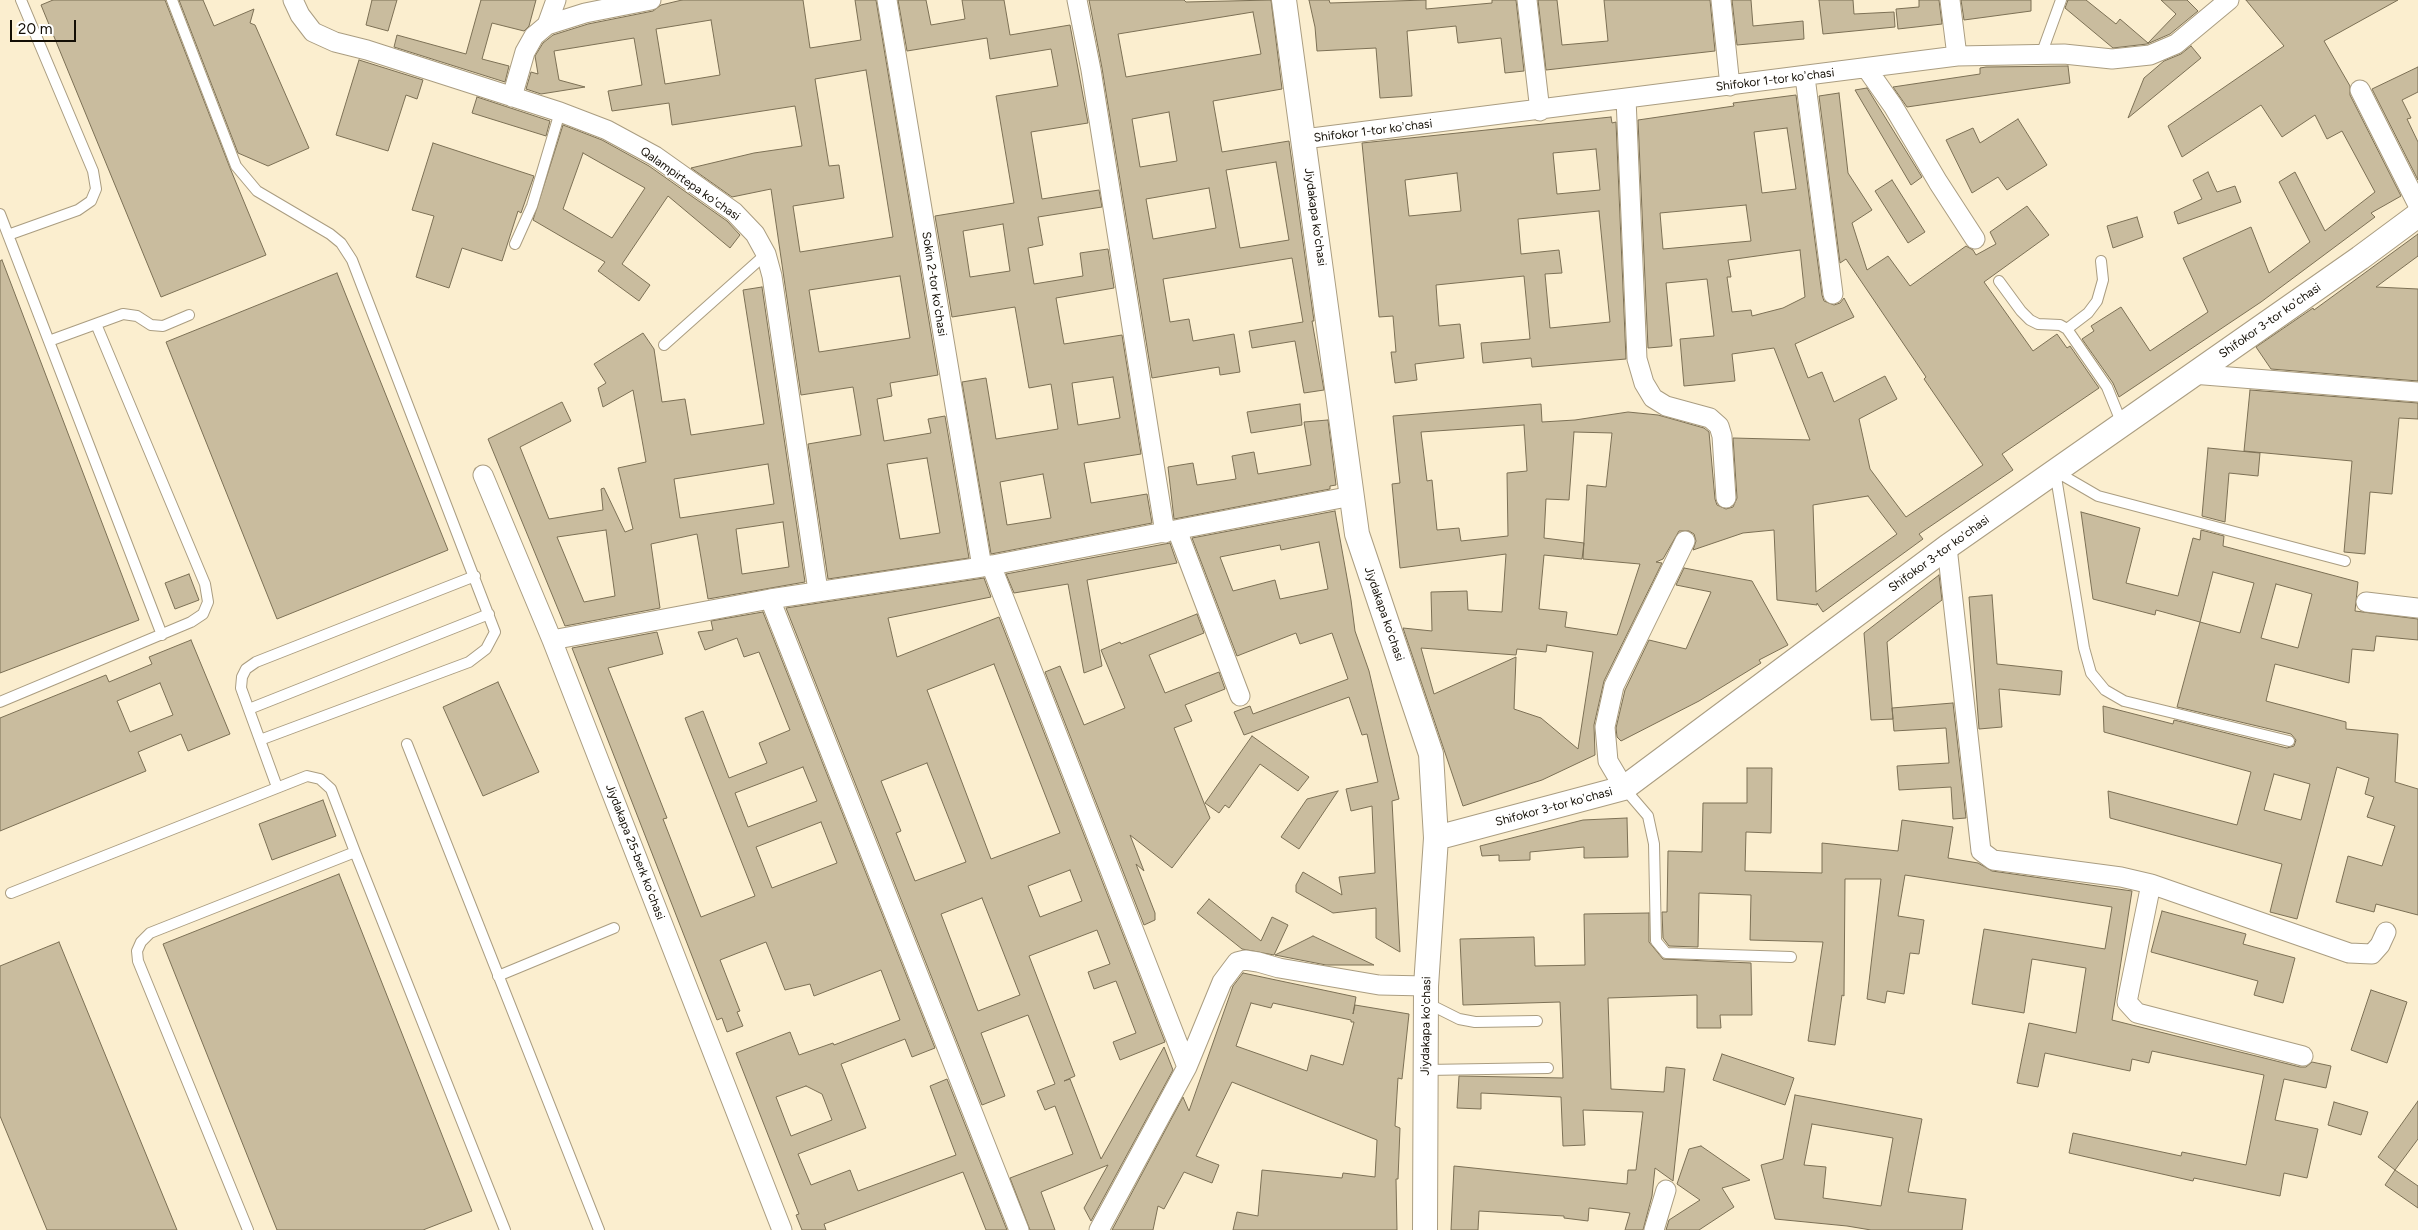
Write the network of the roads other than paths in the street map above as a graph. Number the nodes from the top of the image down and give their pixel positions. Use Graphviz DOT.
graph roads {
  1 [pos="21,0"];
  2 [pos="172,0"];
  3 [pos="293,0"];
  4 [pos="556,0"];
  5 [pos="651,0"];
  6 [pos="887,0"];
  7 [pos="1077,0"];
  8 [pos="1284,0"];
  9 [pos="1527,0"];
  10 [pos="1721,0"];
  11 [pos="1950,0"];
  12 [pos="2061,0"];
  13 [pos="2229,0"];
  14 [pos="547,25"];
  15 [pos="2041,55"];
  16 [pos="1957,56"];
  17 [pos="1867,69"];
  18 [pos="1805,77"];
  19 [pos="1730,86"];
  20 [pos="2360,90"];
  21 [pos="512,97"];
  22 [pos="1626,98"];
  23 [pos="1540,110"];
  24 [pos="560,112"];
  25 [pos="1304,139"];
  26 [pos="2418,205"];
  27 [pos="0,214"];
  28 [pos="2418,215"];
  29 [pos="8,235"];
  30 [pos="1975,239"];
  31 [pos="515,244"];
  32 [pos="766,254"];
  33 [pos="2101,261"];
  34 [pos="1999,281"];
  35 [pos="1833,294"];
  36 [pos="189,315"];
  37 [pos="96,324"];
  38 [pos="2067,329"];
  39 [pos="49,342"];
  40 [pos="664,345"];
  41 [pos="2192,374"];
  42 [pos="2418,392"];
  43 [pos="2122,424"];
  44 [pos="2055,471"];
  45 [pos="483,475"];
  46 [pos="1352,496"];
  47 [pos="1726,498"];
  48 [pos="1171,532"];
  49 [pos="1686,541"];
  50 [pos="1947,547"];
  51 [pos="2345,561"];
  52 [pos="986,566"];
  53 [pos="475,576"];
  54 [pos="818,591"];
  55 [pos="770,599"];
  56 [pos="2366,602"];
  57 [pos="2418,608"];
  58 [pos="489,614"];
  59 [pos="162,635"];
  60 [pos="552,640"];
  61 [pos="1240,696"];
  62 [pos="0,702"];
  63 [pos="249,709"];
  64 [pos="260,740"];
  65 [pos="2289,741"];
  66 [pos="407,744"];
  67 [pos="277,788"];
  68 [pos="1624,788"];
  69 [pos="1436,838"];
  70 [pos="355,852"];
  71 [pos="2151,884"];
  72 [pos="11,893"];
  73 [pos="614,928"];
  74 [pos="2386,932"];
  75 [pos="1791,958"];
  76 [pos="498,976"];
  77 [pos="1426,994"];
  78 [pos="1538,1021"];
  79 [pos="2302,1056"];
  80 [pos="1187,1067"];
  81 [pos="1548,1068"];
  82 [pos="1426,1070"];
  83 [pos="1666,1190"];
  84 [pos="501,1229"];
  85 [pos="248,1230"];
  86 [pos="598,1230"];
  87 [pos="782,1230"];
  88 [pos="1019,1230"];
  89 [pos="1099,1230"];
  90 [pos="1425,1230"];
  91 [pos="1654,1230"];
  1 -- 29 [label="lane"];
  2 -- 53 [label="lane"];
  3 -- 21 [label="street, Qalampirtepa koʻchasi"];
  4 -- 14 [label="street"];
  5 -- 14 [label="street"];
  6 -- 52 [label="street, Sokin 2-tor koʼchasi"];
  7 -- 48 [label="street"];
  8 -- 25 [label="street, Jiydakapa ko'chasi"];
  9 -- 23 [label="street"];
  10 -- 19 [label="street"];
  11 -- 16 [label="street"];
  12 -- 15 [label="lane"];
  13 -- 15 [label="street, Shifokor 1-tor koʼchasi"];
  14 -- 21 [label="street"];
  15 -- 16 [label="street, Shifokor 1-tor koʼchasi"];
  16 -- 17 [label="street, Shifokor 1-tor koʼchasi"];
  17 -- 18 [label="street, Shifokor 1-tor koʼchasi"];
  17 -- 30 [label="street"];
  18 -- 19 [label="street, Shifokor 1-tor koʼchasi"];
  18 -- 35 [label="street"];
  19 -- 22 [label="street, Shifokor 1-tor koʼchasi"];
  20 -- 26 [label="street"];
  21 -- 24 [label="street, Qalampirtepa koʻchasi"];
  22 -- 23 [label="street, Shifokor 1-tor koʼchasi"];
  22 -- 47 [label="street"];
  23 -- 25 [label="street, Shifokor 1-tor koʼchasi"];
  24 -- 31 [label="lane"];
  24 -- 32 [label="street, Qalampirtepa koʻchasi"];
  25 -- 46 [label="street, Jiydakapa ko'chasi"];
  27 -- 29 [label="lane"];
  28 -- 41 [label="street, Shifokor 3-tor koʼchasi"];
  29 -- 39 [label="lane"];
  32 -- 40 [label="lane"];
  32 -- 54 [label="street, Qalampirtepa koʻchasi"];
  33 -- 38 [label="lane"];
  34 -- 38 [label="lane"];
  36 -- 37 [label="lane"];
  37 -- 39 [label="lane"];
  37 -- 59 [label="lane"];
  38 -- 43 [label="lane"];
  39 -- 59 [label="lane"];
  41 -- 42 [label="street"];
  41 -- 43 [label="street, Shifokor 3-tor koʼchasi"];
  43 -- 44 [label="street, Shifokor 3-tor koʼchasi"];
  44 -- 50 [label="street, Shifokor 3-tor koʼchasi"];
  44 -- 51 [label="lane"];
  44 -- 65 [label="lane"];
  45 -- 60 [label="street, Jiydakapa 25-berk koʼchasi"];
  46 -- 48 [label="street"];
  46 -- 69 [label="street, Jiydakapa ko'chasi"];
  48 -- 52 [label="street"];
  48 -- 61 [label="street"];
  49 -- 68 [label="street"];
  50 -- 68 [label="street, Shifokor 3-tor koʼchasi"];
  50 -- 71 [label="street"];
  52 -- 54 [label="street"];
  52 -- 80 [label="street, Sokin 2-tor koʼchasi"];
  53 -- 58 [label="lane"];
  53 -- 63 [label="lane"];
  54 -- 55 [label="street"];
  55 -- 60 [label="street"];
  55 -- 88 [label="street"];
  56 -- 57 [label="street"];
  58 -- 63 [label="lane"];
  58 -- 64 [label="lane"];
  59 -- 62 [label="lane"];
  60 -- 87 [label="street, Jiydakapa 25-berk koʼchasi"];
  63 -- 64 [label="lane"];
  64 -- 67 [label="lane"];
  66 -- 76 [label="lane"];
  67 -- 70 [label="lane"];
  67 -- 72 [label="lane"];
  68 -- 69 [label="street, Shifokor 3-tor koʼchasi"];
  68 -- 75 [label="lane"];
  69 -- 77 [label="street, Jiydakapa ko'chasi"];
  70 -- 84 [label="lane"];
  70 -- 85 [label="lane"];
  71 -- 74 [label="street"];
  71 -- 79 [label="street"];
  73 -- 76 [label="lane"];
  76 -- 86 [label="lane"];
  77 -- 78 [label="lane"];
  77 -- 80 [label="street"];
  77 -- 82 [label="street, Jiydakapa ko'chasi"];
  80 -- 89 [label="street"];
  81 -- 82 [label="lane"];
  82 -- 90 [label="street, Jiydakapa ko'chasi"];
  83 -- 91 [label="street"];
}
